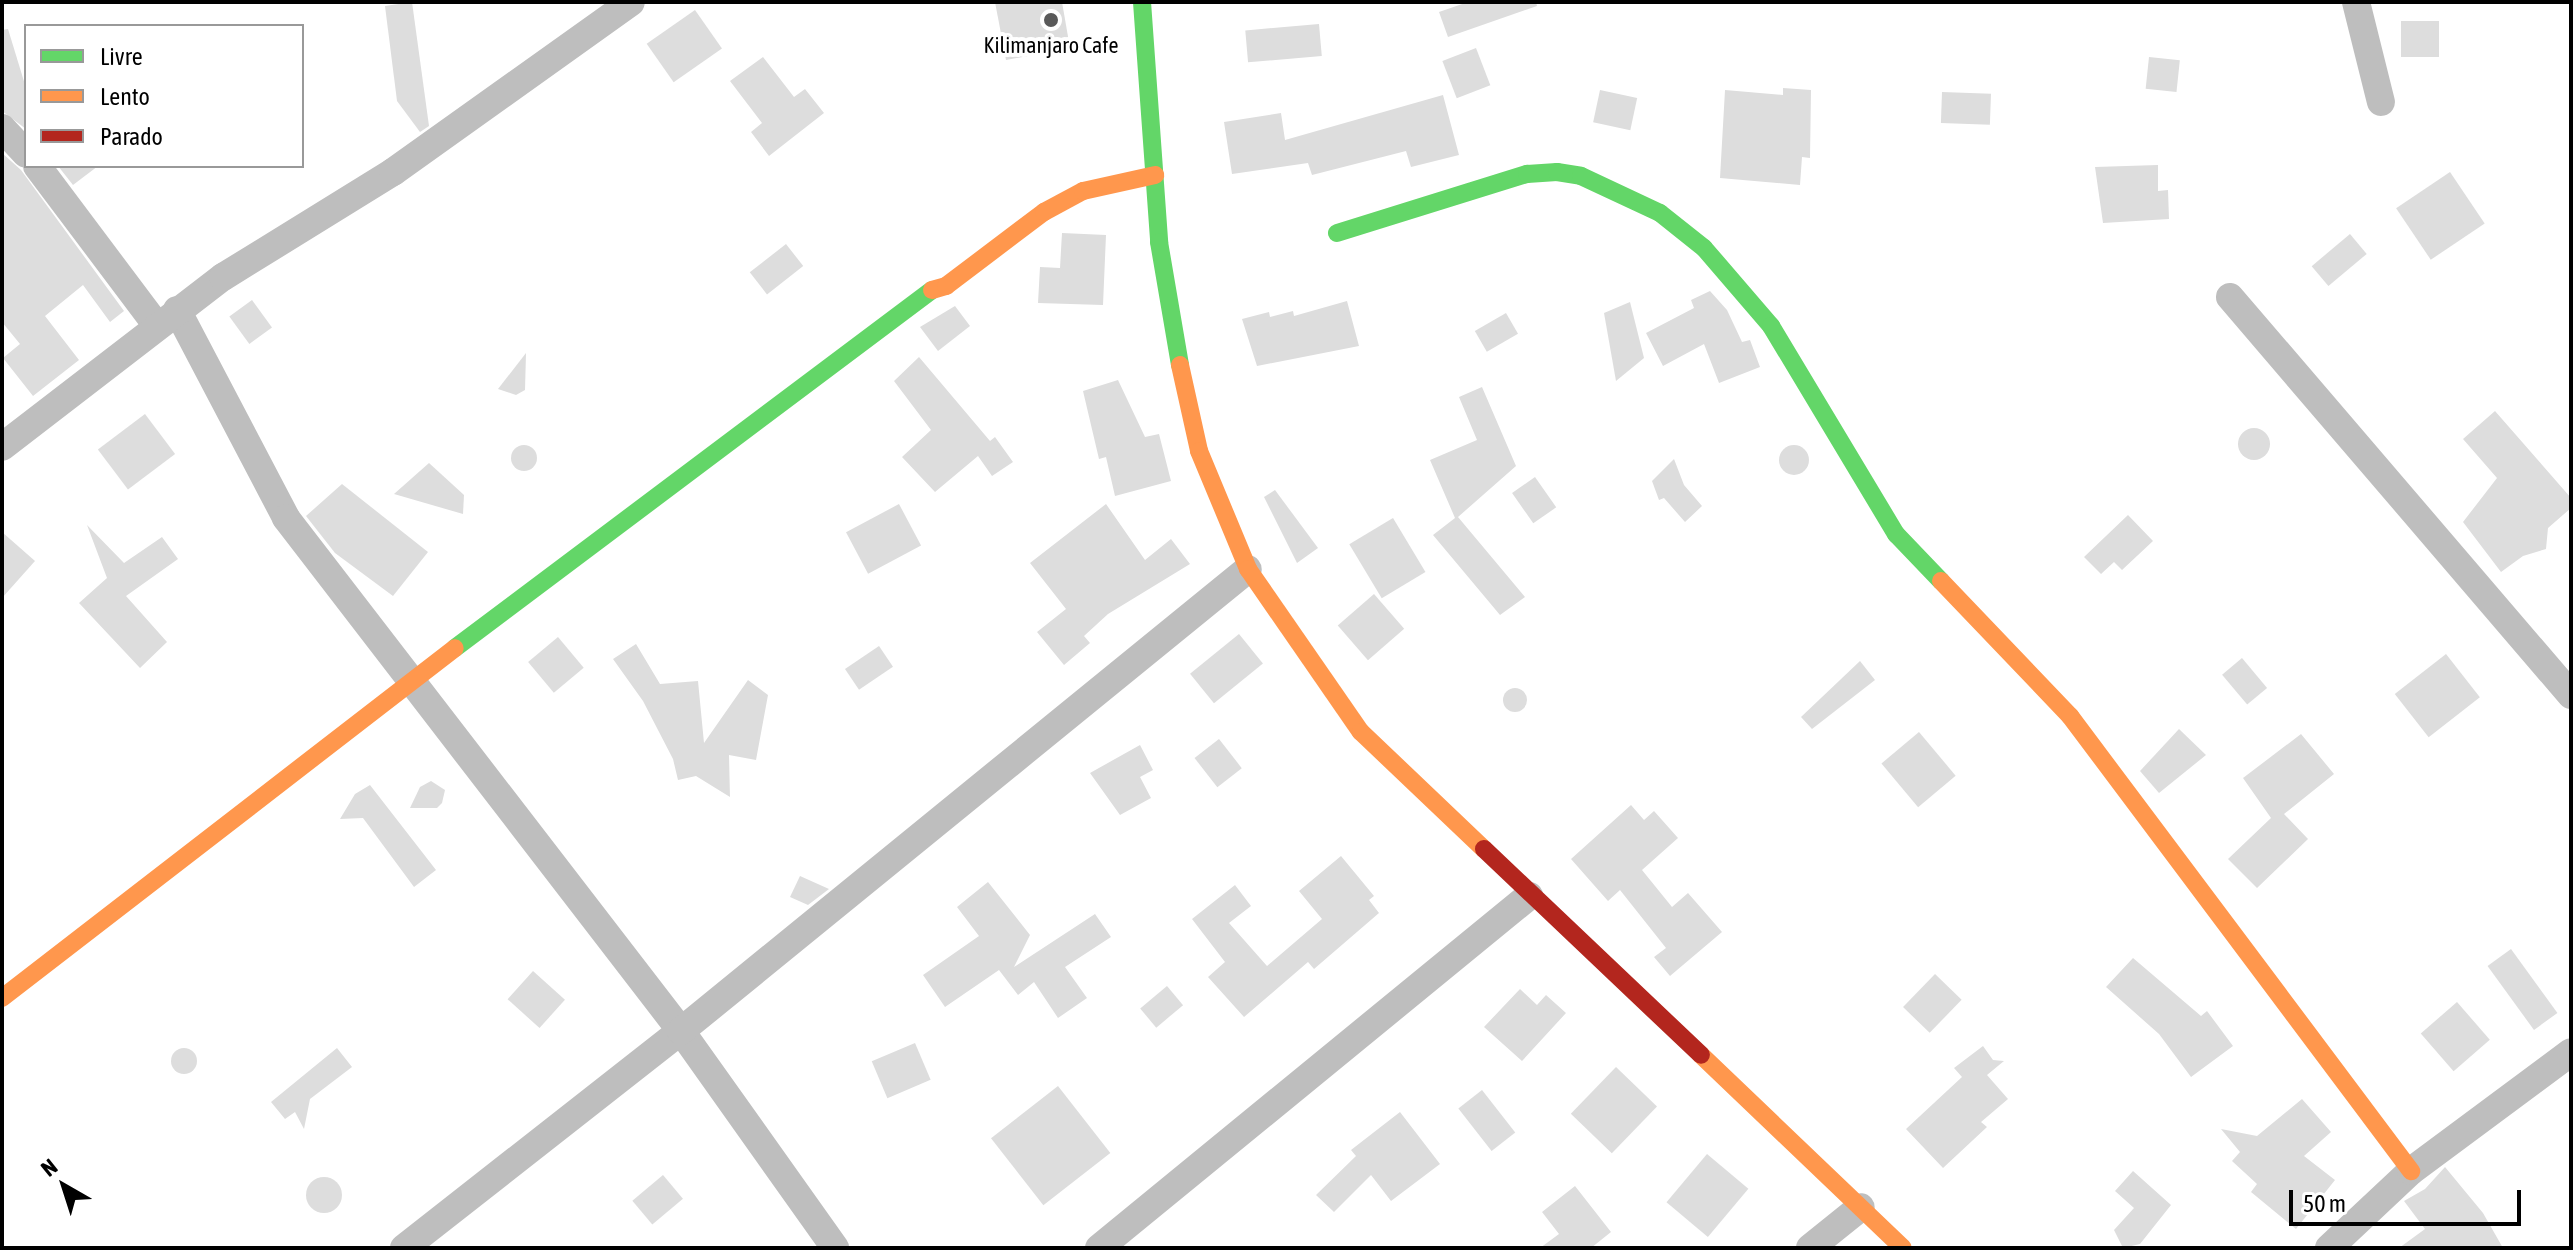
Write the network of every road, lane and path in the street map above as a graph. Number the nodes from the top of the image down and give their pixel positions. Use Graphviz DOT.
graph roads {
  1 [pos="631,2"];
  2 [pos="1142,2"];
  3 [pos="2356,2"];
  4 [pos="2381,102"];
  5 [pos="2,128"];
  6 [pos="24,152"];
  7 [pos="39,168"];
  8 [pos="1155,175"];
  9 [pos="1337,233"];
  10 [pos="2230,297"];
  11 [pos="167,318"];
  12 [pos="2,447"];
  13 [pos="1248,569"];
  14 [pos="414,680"];
  15 [pos="2571,695"];
  16 [pos="1529,896"];
  17 [pos="2,998"];
  18 [pos="681,1031"];
  19 [pos="2571,1052"];
  20 [pos="2411,1171"];
  21 [pos="1861,1207"];
  22 [pos="404,1248"];
  23 [pos="835,1248"];
  24 [pos="1099,1248"];
  25 [pos="1810,1248"];
  26 [pos="1903,1248"];
  27 [pos="2329,1248"];
  1 -- 11 [label="street"];
  2 -- 8 [label="street"];
  3 -- 4 [label="street"];
  5 -- 6 [label="street"];
  7 -- 11 [label="street"];
  8 -- 13 [label="street"];
  8 -- 14 [label="street"];
  9 -- 20 [label="street"];
  10 -- 15 [label="street"];
  11 -- 12 [label="street"];
  11 -- 14 [label="street"];
  13 -- 16 [label="street"];
  13 -- 18 [label="street"];
  14 -- 17 [label="street"];
  14 -- 18 [label="street"];
  16 -- 21 [label="street"];
  16 -- 24 [label="street"];
  18 -- 22 [label="street"];
  18 -- 23 [label="street"];
  19 -- 20 [label="street"];
  20 -- 27 [label="street"];
  21 -- 25 [label="street"];
  21 -- 26 [label="street"];
}
